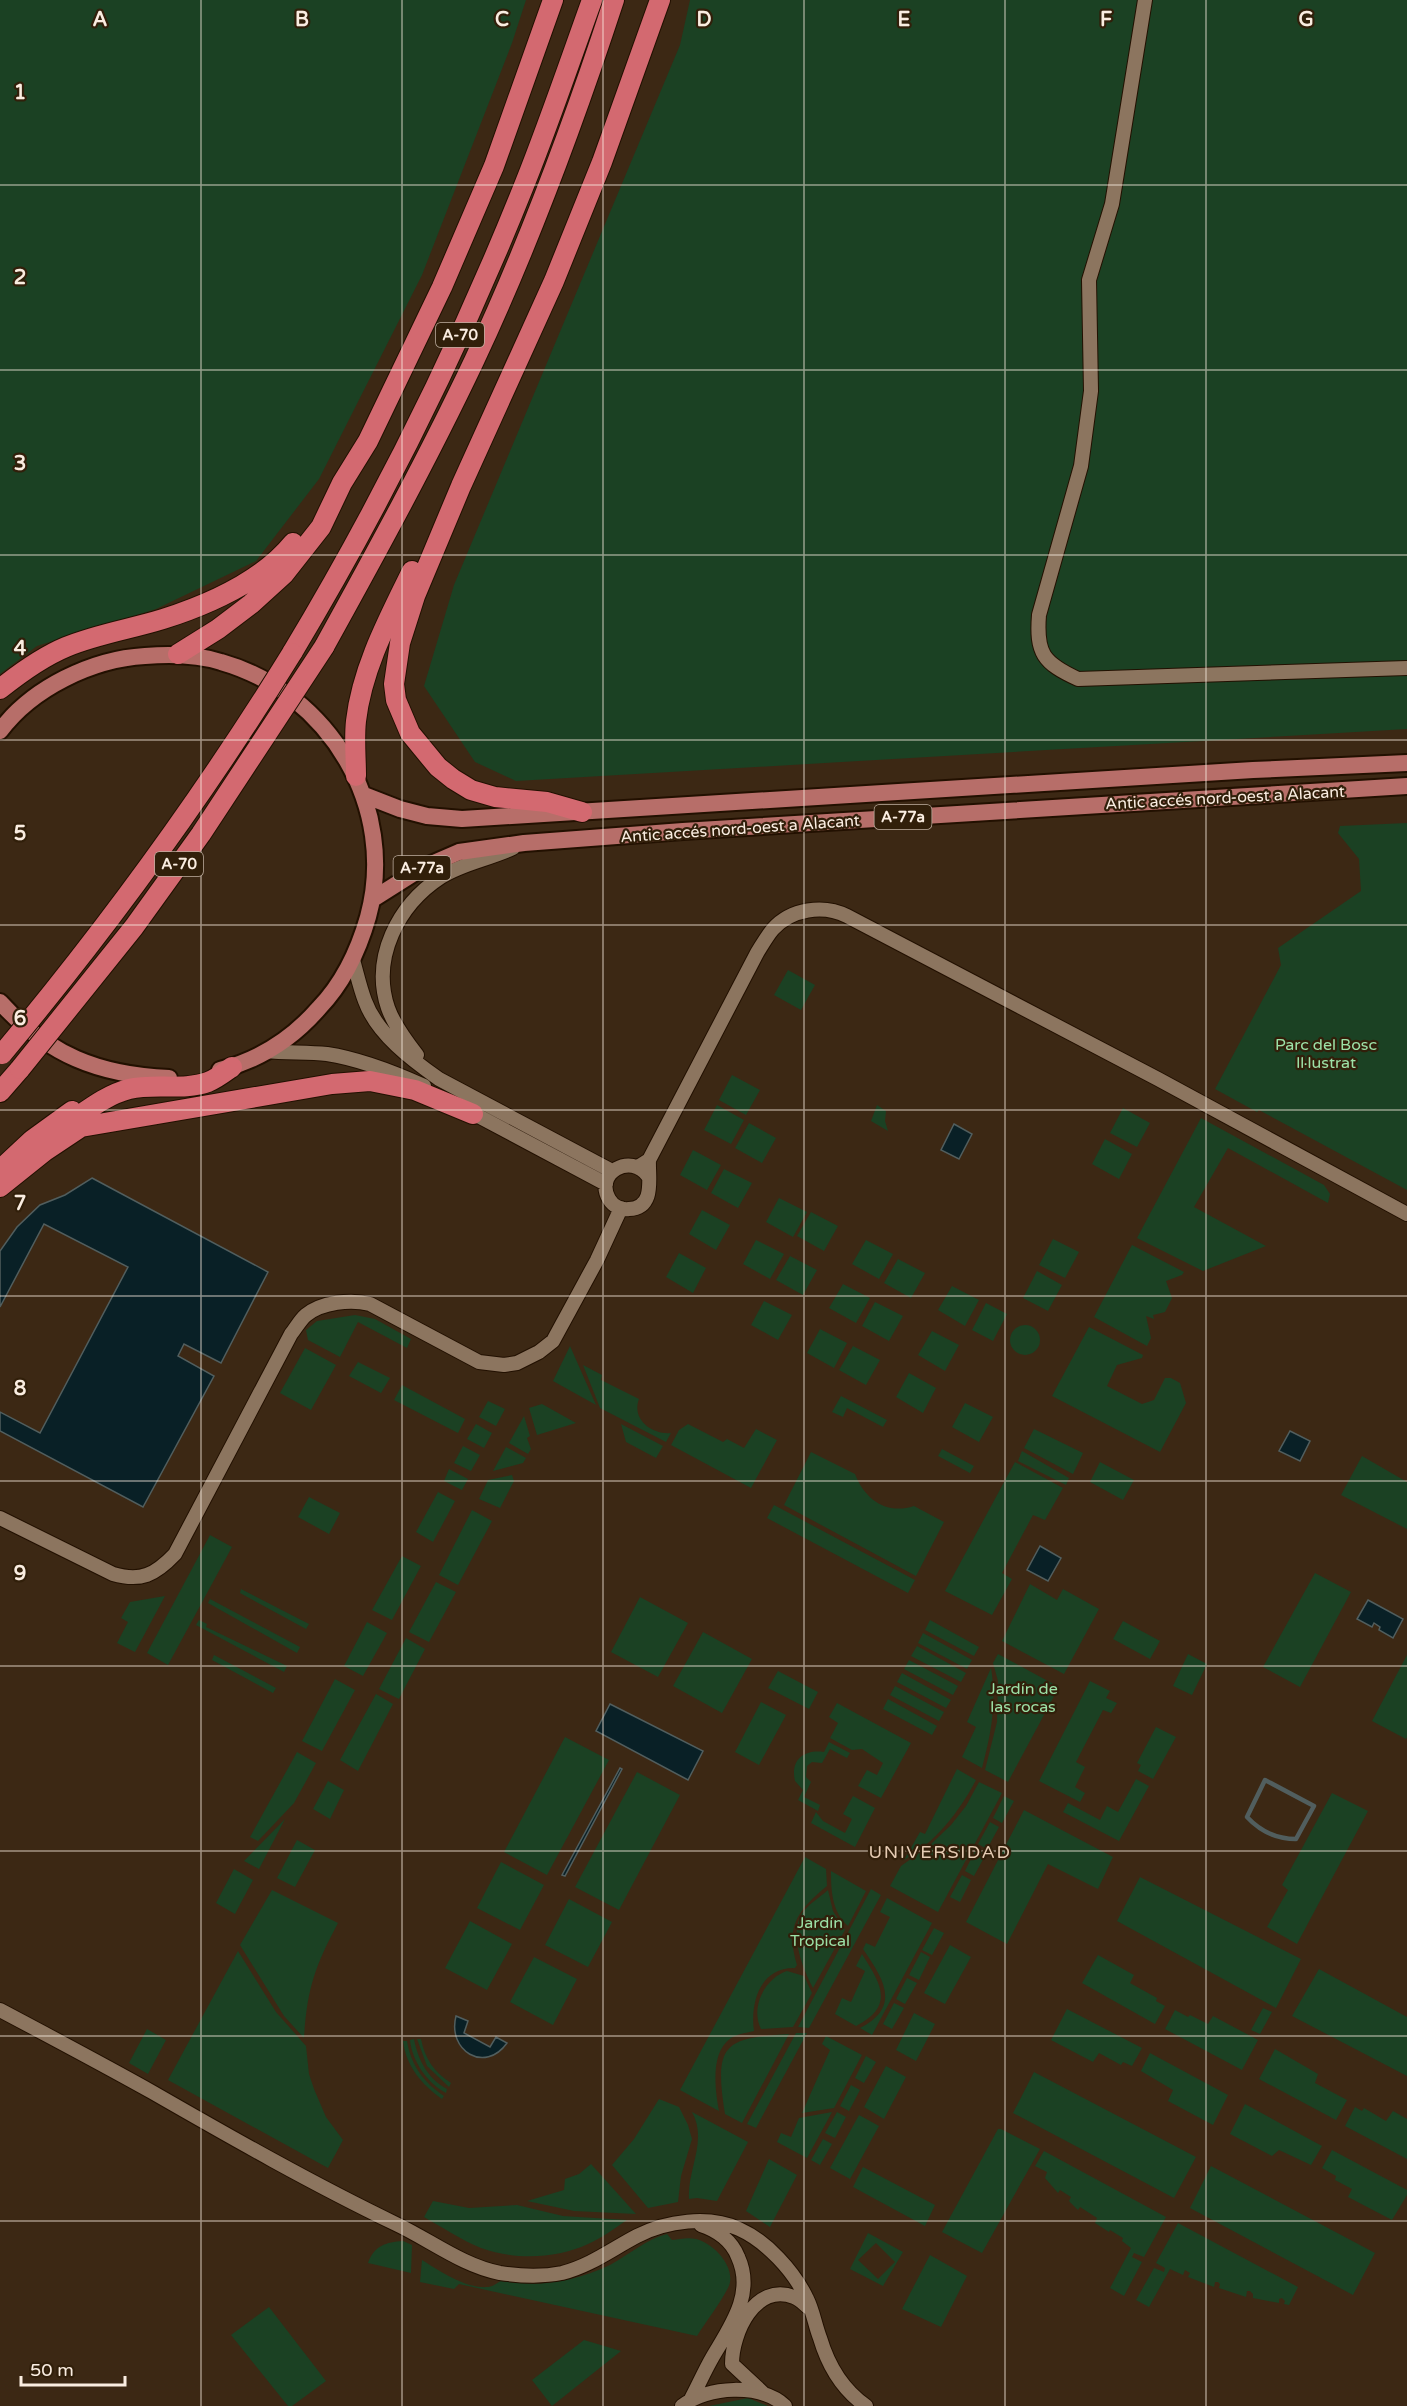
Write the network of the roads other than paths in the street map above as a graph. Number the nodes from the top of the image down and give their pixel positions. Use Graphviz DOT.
graph roads {
  1 [pos="553,0"];
  2 [pos="592,0"];
  3 [pos="614,0"];
  4 [pos="660,0"];
  5 [pos="1145,0"];
  6 [pos="342,483"];
  7 [pos="461,486"];
  8 [pos="178,654"];
  9 [pos="1407,668"];
  10 [pos="0,689"];
  11 [pos="0,731"];
  12 [pos="1407,763"];
  13 [pos="356,776"];
  14 [pos="1407,786"];
  15 [pos="364,795"];
  16 [pos="582,812"];
  17 [pos="524,843"];
  18 [pos="373,899"];
  19 [pos="353,960"];
  20 [pos="0,1002"];
  21 [pos="266,1051"];
  22 [pos="1,1055"];
  23 [pos="232,1067"];
  24 [pos="134,1077"];
  25 [pos="439,1079"];
  26 [pos="0,1092"];
  27 [pos="473,1114"];
  28 [pos="645,1168"];
  29 [pos="0,1170"];
  30 [pos="612,1171"];
  31 [pos="0,1175"];
  32 [pos="606,1184"];
  33 [pos="0,1187"];
  34 [pos="626,1209"];
  35 [pos="1407,1214"];
  36 [pos="0,1518"];
  37 [pos="0,2010"];
  38 [pos="690,2222"];
  39 [pos="813,2312"];
  40 [pos="763,2393"];
  41 [pos="686,2403"];
  42 [pos="785,2406"];
  43 [pos="866,2406"];
  1 -- 6 [label="highway"];
  2 -- 22 [label="highway, A-70, bridge"];
  3 -- 26 [label="highway, A-70, bridge"];
  4 -- 7 [label="highway"];
  5 -- 9 [label="street"];
  6 -- 8 [label="highway"];
  6 -- 10 [label="highway"];
  7 -- 13 [label="highway"];
  7 -- 16 [label="highway"];
  8 -- 11 [label="main road"];
  8 -- 13 [label="main road"];
  12 -- 16 [label="main road, Antic accés nord-oest a Alacant / A-77a"];
  13 -- 15 [label="main road"];
  14 -- 17 [label="main road, Antic accés nord-oest a Alacant / A-77a"];
  15 -- 16 [label="main road, Antic accés nord-oest a Alacant / A-77a"];
  15 -- 18 [label="main road"];
  17 -- 18 [label="main road, Antic accés nord-oest a Alacant / A-77a"];
  17 -- 25 [label="street"];
  18 -- 19 [label="main road"];
  19 -- 21 [label="main road"];
  19 -- 25 [label="street"];
  20 -- 24 [label="main road"];
  21 -- 23 [label="main road"];
  21 -- 27 [label="street"];
  23 -- 24 [label="main road"];
  23 -- 31 [label="highway"];
  24 -- 29 [label="highway"];
  25 -- 30 [label="street"];
  27 -- 32 [label="street"];
  27 -- 33 [label="highway"];
  28 -- 30 [label="street"];
  28 -- 34 [label="street"];
  28 -- 35 [label="street"];
  30 -- 32 [label="street"];
  32 -- 34 [label="street"];
  34 -- 36 [label="street"];
  37 -- 38 [label="street"];
  38 -- 39 [label="street"];
  38 -- 41 [label="street"];
  39 -- 40 [label="street"];
  39 -- 43 [label="street"];
  40 -- 41 [label="street"];
  40 -- 42 [label="street"];
}
